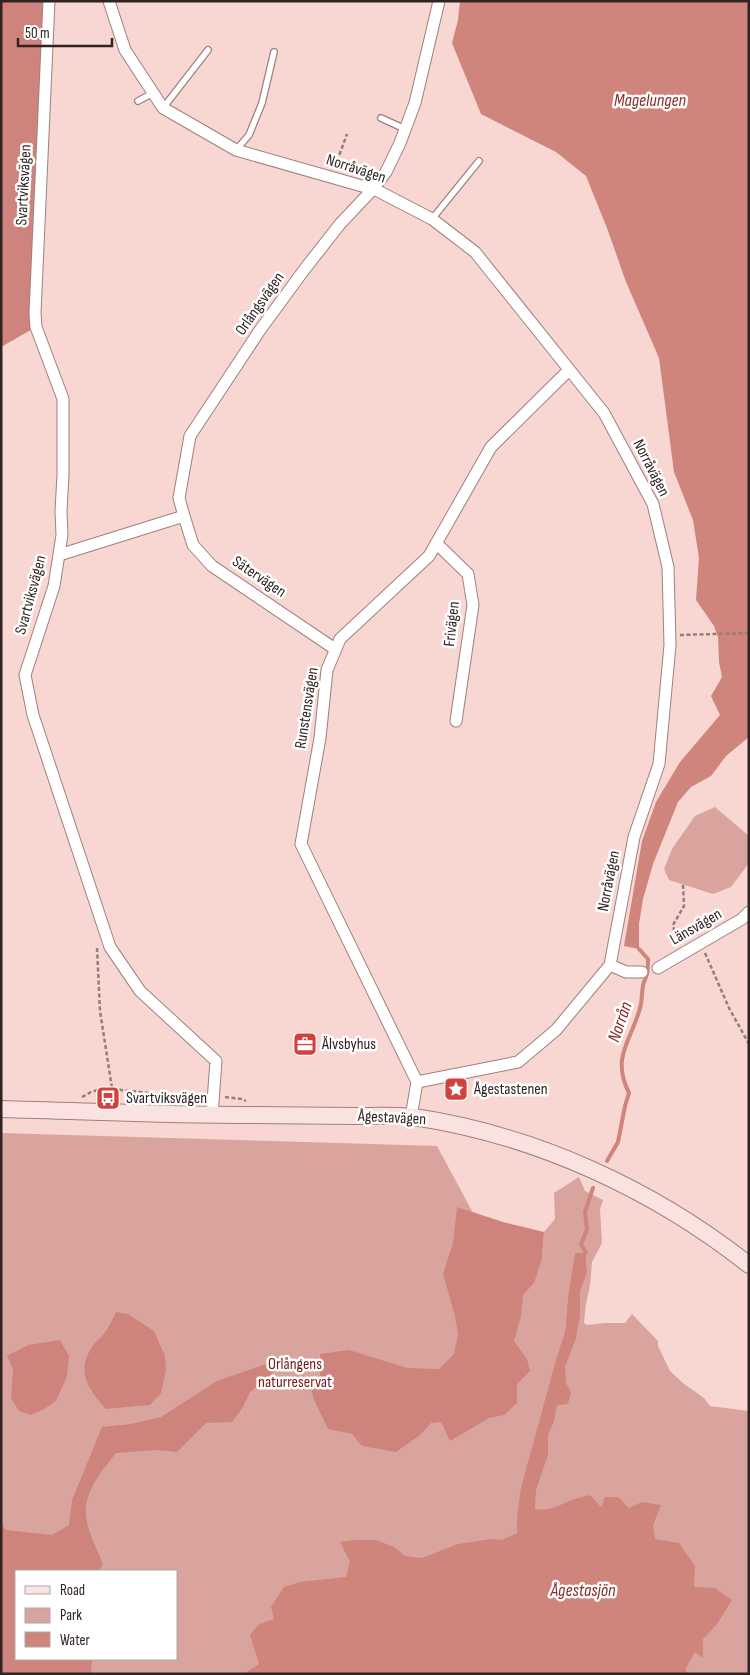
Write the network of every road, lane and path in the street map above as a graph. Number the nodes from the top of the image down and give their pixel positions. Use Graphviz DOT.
graph roads {
  1 [pos="48,1"];
  2 [pos="110,1"];
  3 [pos="439,1"];
  4 [pos="208,50"];
  5 [pos="274,52"];
  6 [pos="153,93"];
  7 [pos="138,101"];
  8 [pos="163,108"];
  9 [pos="381,118"];
  10 [pos="405,129"];
  11 [pos="347,134"];
  12 [pos="236,150"];
  13 [pos="479,161"];
  14 [pos="330,177"];
  15 [pos="373,189"];
  16 [pos="432,218"];
  17 [pos="569,370"];
  18 [pos="184,516"];
  19 [pos="436,543"];
  20 [pos="59,555"];
  21 [pos="749,634"];
  22 [pos="692,635"];
  23 [pos="336,649"];
  24 [pos="456,721"];
  25 [pos="683,884"];
  26 [pos="749,912"];
  27 [pos="104,929"];
  28 [pos="701,942"];
  29 [pos="680,955"];
  30 [pos="610,965"];
  31 [pos="658,968"];
  32 [pos="642,972"];
  33 [pos="749,1044"];
  34 [pos="417,1082"];
  35 [pos="112,1088"];
  36 [pos="80,1098"];
  37 [pos="214,1098"];
  38 [pos="253,1104"];
  39 [pos="1,1109"];
  40 [pos="212,1115"];
  41 [pos="412,1117"];
  42 [pos="749,1264"];
  1 -- 20 [label="street, Svartviksvägen"];
  2 -- 6 [label="street, Norråvägen"];
  3 -- 10 [label="street, Orlångsvägen"];
  4 -- 8 [label="lane"];
  5 -- 12 [label="lane"];
  6 -- 7 [label="lane"];
  6 -- 8 [label="street, Norråvägen"];
  8 -- 12 [label="street, Norråvägen"];
  9 -- 10 [label="lane"];
  10 -- 15 [label="street, Orlångsvägen"];
  11 -- 14 [label="path"];
  12 -- 14 [label="street, Norråvägen"];
  13 -- 16 [label="lane"];
  14 -- 15 [label="street, Norråvägen"];
  15 -- 16 [label="street, Norråvägen"];
  15 -- 18 [label="street, Orlångsvägen"];
  16 -- 17 [label="street, Norråvägen"];
  17 -- 19 [label="street, Runstensvägen"];
  17 -- 30 [label="street, Norråvägen"];
  18 -- 20 [label="street"];
  18 -- 23 [label="street, Sätervägen"];
  19 -- 23 [label="street, Runstensvägen"];
  19 -- 24 [label="street, Frivägen"];
  20 -- 27 [label="street, Svartviksvägen"];
  21 -- 22 [label="path"];
  23 -- 34 [label="street, Runstensvägen"];
  25 -- 29 [label="path"];
  26 -- 28 [label="street, Länsvägen"];
  27 -- 35 [label="path"];
  27 -- 37 [label="street, Svartviksvägen"];
  28 -- 29 [label="street, Länsvägen"];
  28 -- 33 [label="path"];
  29 -- 31 [label="street, Länsvägen"];
  30 -- 32 [label="street"];
  30 -- 34 [label="street, Norråvägen"];
  34 -- 41 [label="street"];
  35 -- 36 [label="path"];
  35 -- 37 [label="path"];
  37 -- 38 [label="path"];
  37 -- 40 [label="street, Svartviksvägen"];
  39 -- 40 [label="main road, Ågestavägen"];
  40 -- 41 [label="main road, Ågestavägen"];
  41 -- 42 [label="main road, Ågestavägen"];
}
